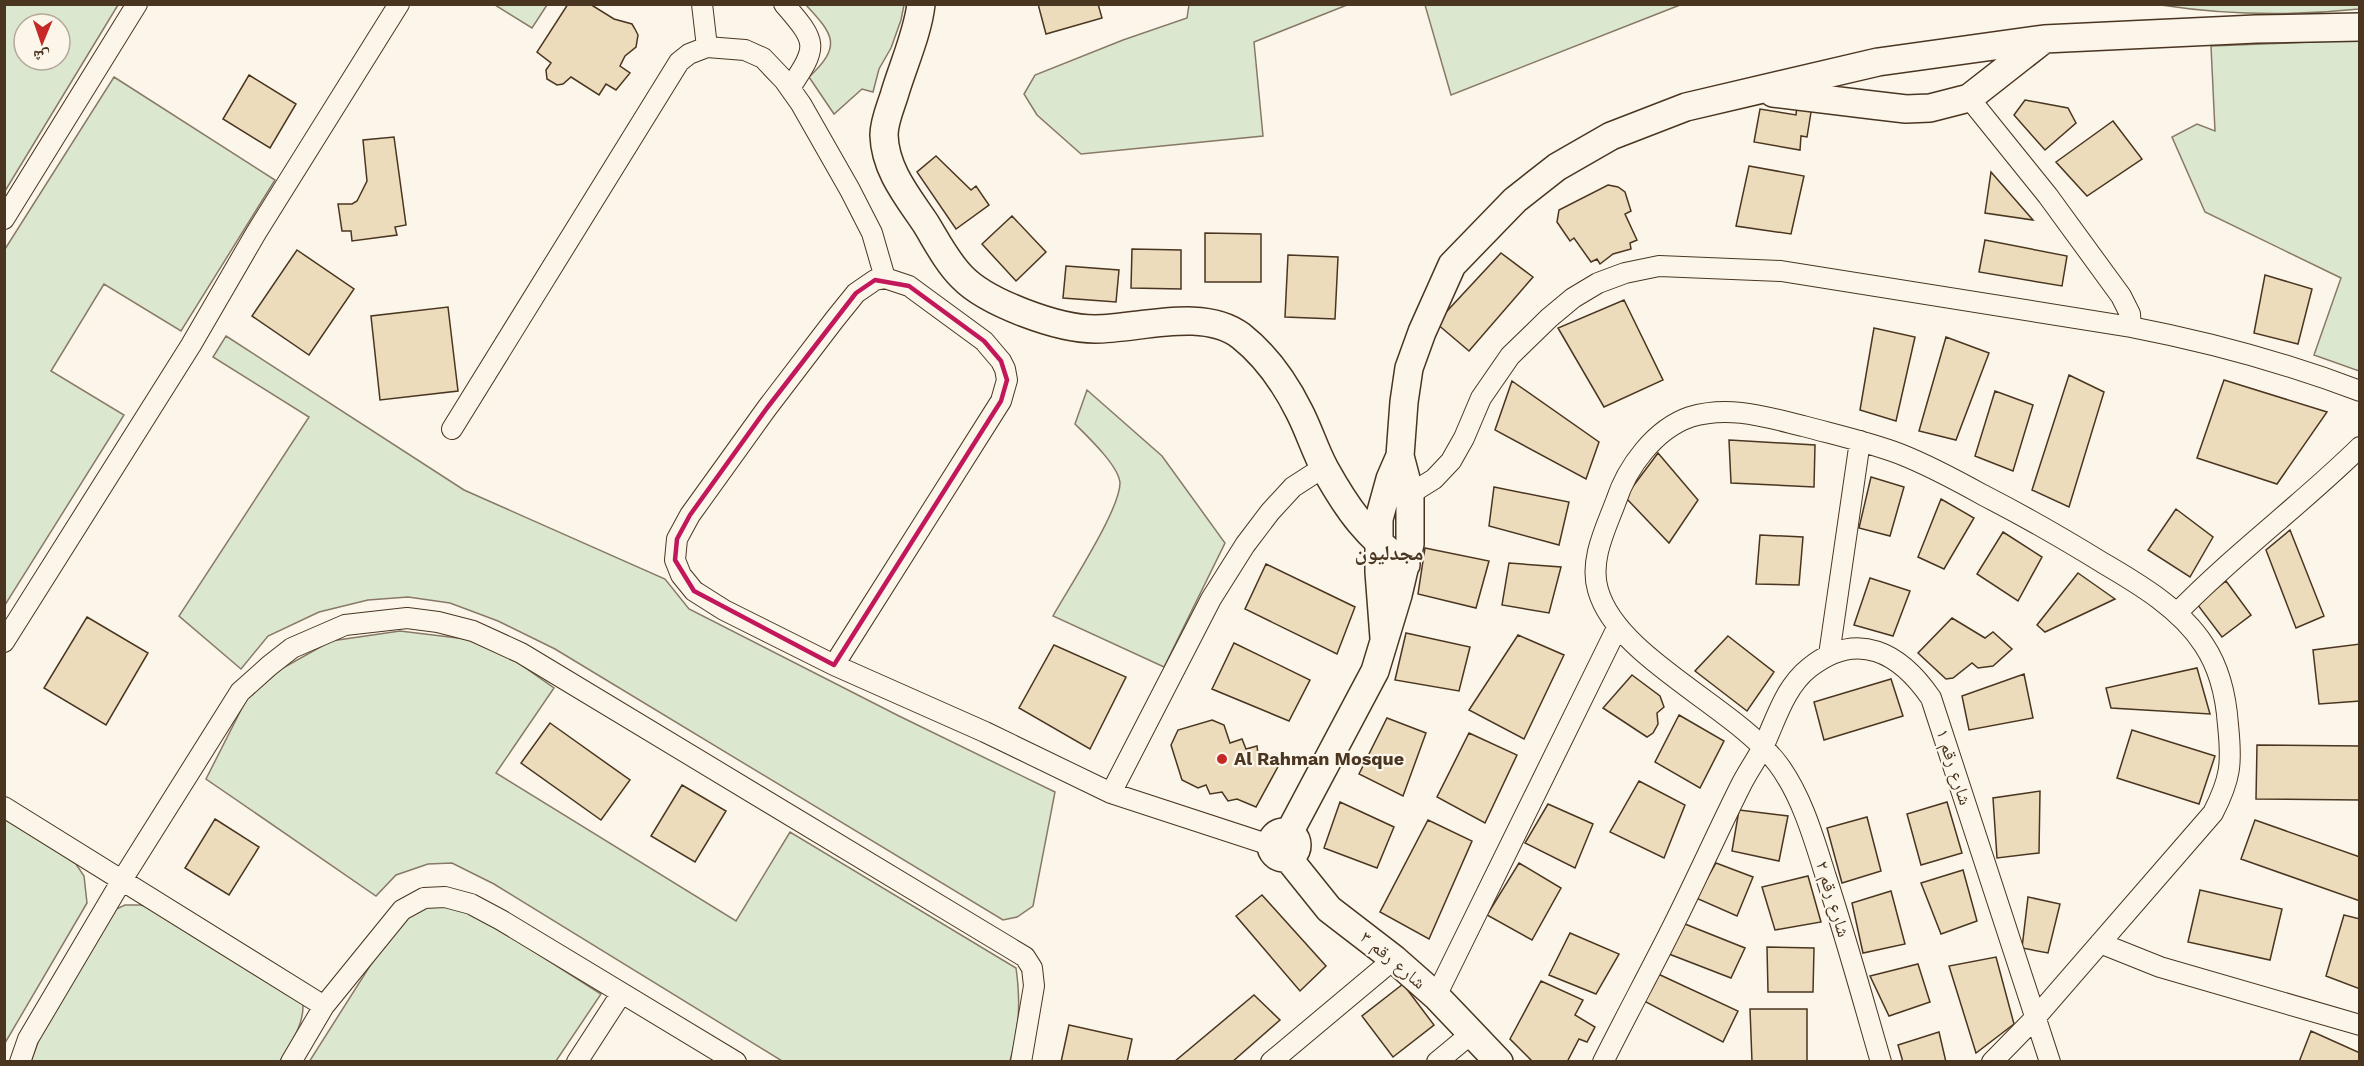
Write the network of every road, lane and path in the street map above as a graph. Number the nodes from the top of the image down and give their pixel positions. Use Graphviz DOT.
graph roads {
  1 [pos="137,4"];
  2 [pos="399,4"];
  3 [pos="702,4"];
  4 [pos="784,4"];
  5 [pos="921,4"];
  6 [pos="2360,27"];
  7 [pos="2044,39"];
  8 [pos="707,46"];
  9 [pos="1878,62"];
  10 [pos="790,88"];
  11 [pos="1756,91"];
  12 [pos="1969,98"];
  13 [pos="1886,106"];
  14 [pos="4,219"];
  15 [pos="885,278"];
  16 [pos="2131,327"];
  17 [pos="2360,391"];
  18 [pos="453,429"];
  19 [pos="1860,441"];
  20 [pos="2360,447"];
  21 [pos="1400,456"];
  22 [pos="1324,467"];
  23 [pos="1410,494"];
  24 [pos="1379,545"];
  25 [pos="1406,565"];
  26 [pos="2177,614"];
  27 [pos="1617,628"];
  28 [pos="1384,638"];
  29 [pos="4,642"];
  30 [pos="1829,655"];
  31 [pos="834,665"];
  32 [pos="1763,746"];
  33 [pos="1111,793"];
  34 [pos="4,807"];
  35 [pos="1283,845"];
  36 [pos="122,880"];
  37 [pos="2100,944"];
  38 [pos="1394,959"];
  39 [pos="621,993"];
  40 [pos="1437,996"];
  41 [pos="324,1006"];
  42 [pos="2036,1017"];
  43 [pos="2360,1025"];
  44 [pos="1472,1033"];
  45 [pos="20,1062"];
  46 [pos="291,1062"];
  47 [pos="577,1062"];
  48 [pos="736,1062"];
  49 [pos="1021,1062"];
  50 [pos="1271,1062"];
  51 [pos="1437,1062"];
  52 [pos="1499,1062"];
  53 [pos="1603,1062"];
  54 [pos="1881,1062"];
  55 [pos="1992,1062"];
  56 [pos="2050,1062"];
  1 -- 14 [label="street"];
  2 -- 29 [label="street"];
  3 -- 8 [label="street"];
  4 -- 10 [label="street"];
  5 -- 22 [label="street"];
  6 -- 7 [label="street"];
  7 -- 9 [label="street"];
  7 -- 12 [label="street"];
  8 -- 10 [label="street"];
  8 -- 18 [label="street"];
  9 -- 11 [label="street"];
  9 -- 13 [label="street"];
  10 -- 15 [label="street"];
  11 -- 13 [label="street"];
  11 -- 21 [label="street"];
  12 -- 13 [label="street"];
  12 -- 16 [label="street"];
  15 -- 31 [label="street"];
  15 -- 31 [label="street"];
  16 -- 17 [label="street"];
  16 -- 23 [label="street"];
  19 -- 26 [label="street"];
  19 -- 27 [label="street"];
  19 -- 30 [label="street"];
  20 -- 26 [label="street"];
  21 -- 23 [label="street"];
  21 -- 24 [label="street"];
  22 -- 24 [label="street"];
  22 -- 33 [label="street"];
  23 -- 25 [label="street"];
  24 -- 25 [label="street"];
  24 -- 28 [label="street"];
  25 -- 28 [label="street"];
  26 -- 37 [label="street"];
  27 -- 32 [label="street, شارع رقم ٢"];
  27 -- 40 [label="street"];
  28 -- 35 [label="street"];
  30 -- 32 [label="street, شارع رقم ١"];
  30 -- 42 [label="street, شارع رقم ١"];
  31 -- 33 [label="street"];
  32 -- 53 [label="street, شارع رقم ١"];
  32 -- 54 [label="street, شارع رقم ٢"];
  33 -- 35 [label="street"];
  34 -- 36 [label="street"];
  35 -- 38 [label="street, شارع رقم ٣"];
  36 -- 41 [label="street"];
  36 -- 45 [label="street"];
  36 -- 49 [label="street"];
  37 -- 42 [label="street"];
  37 -- 43 [label="street"];
  38 -- 40 [label="street, شارع رقم ٣"];
  38 -- 50 [label="street"];
  39 -- 41 [label="street"];
  39 -- 47 [label="street"];
  39 -- 48 [label="street"];
  40 -- 44 [label="street, شارع رقم ٣"];
  41 -- 46 [label="street"];
  42 -- 55 [label="street"];
  42 -- 56 [label="street, شارع رقم ١"];
  44 -- 51 [label="street"];
  44 -- 52 [label="street, شارع رقم ٣"];
}
